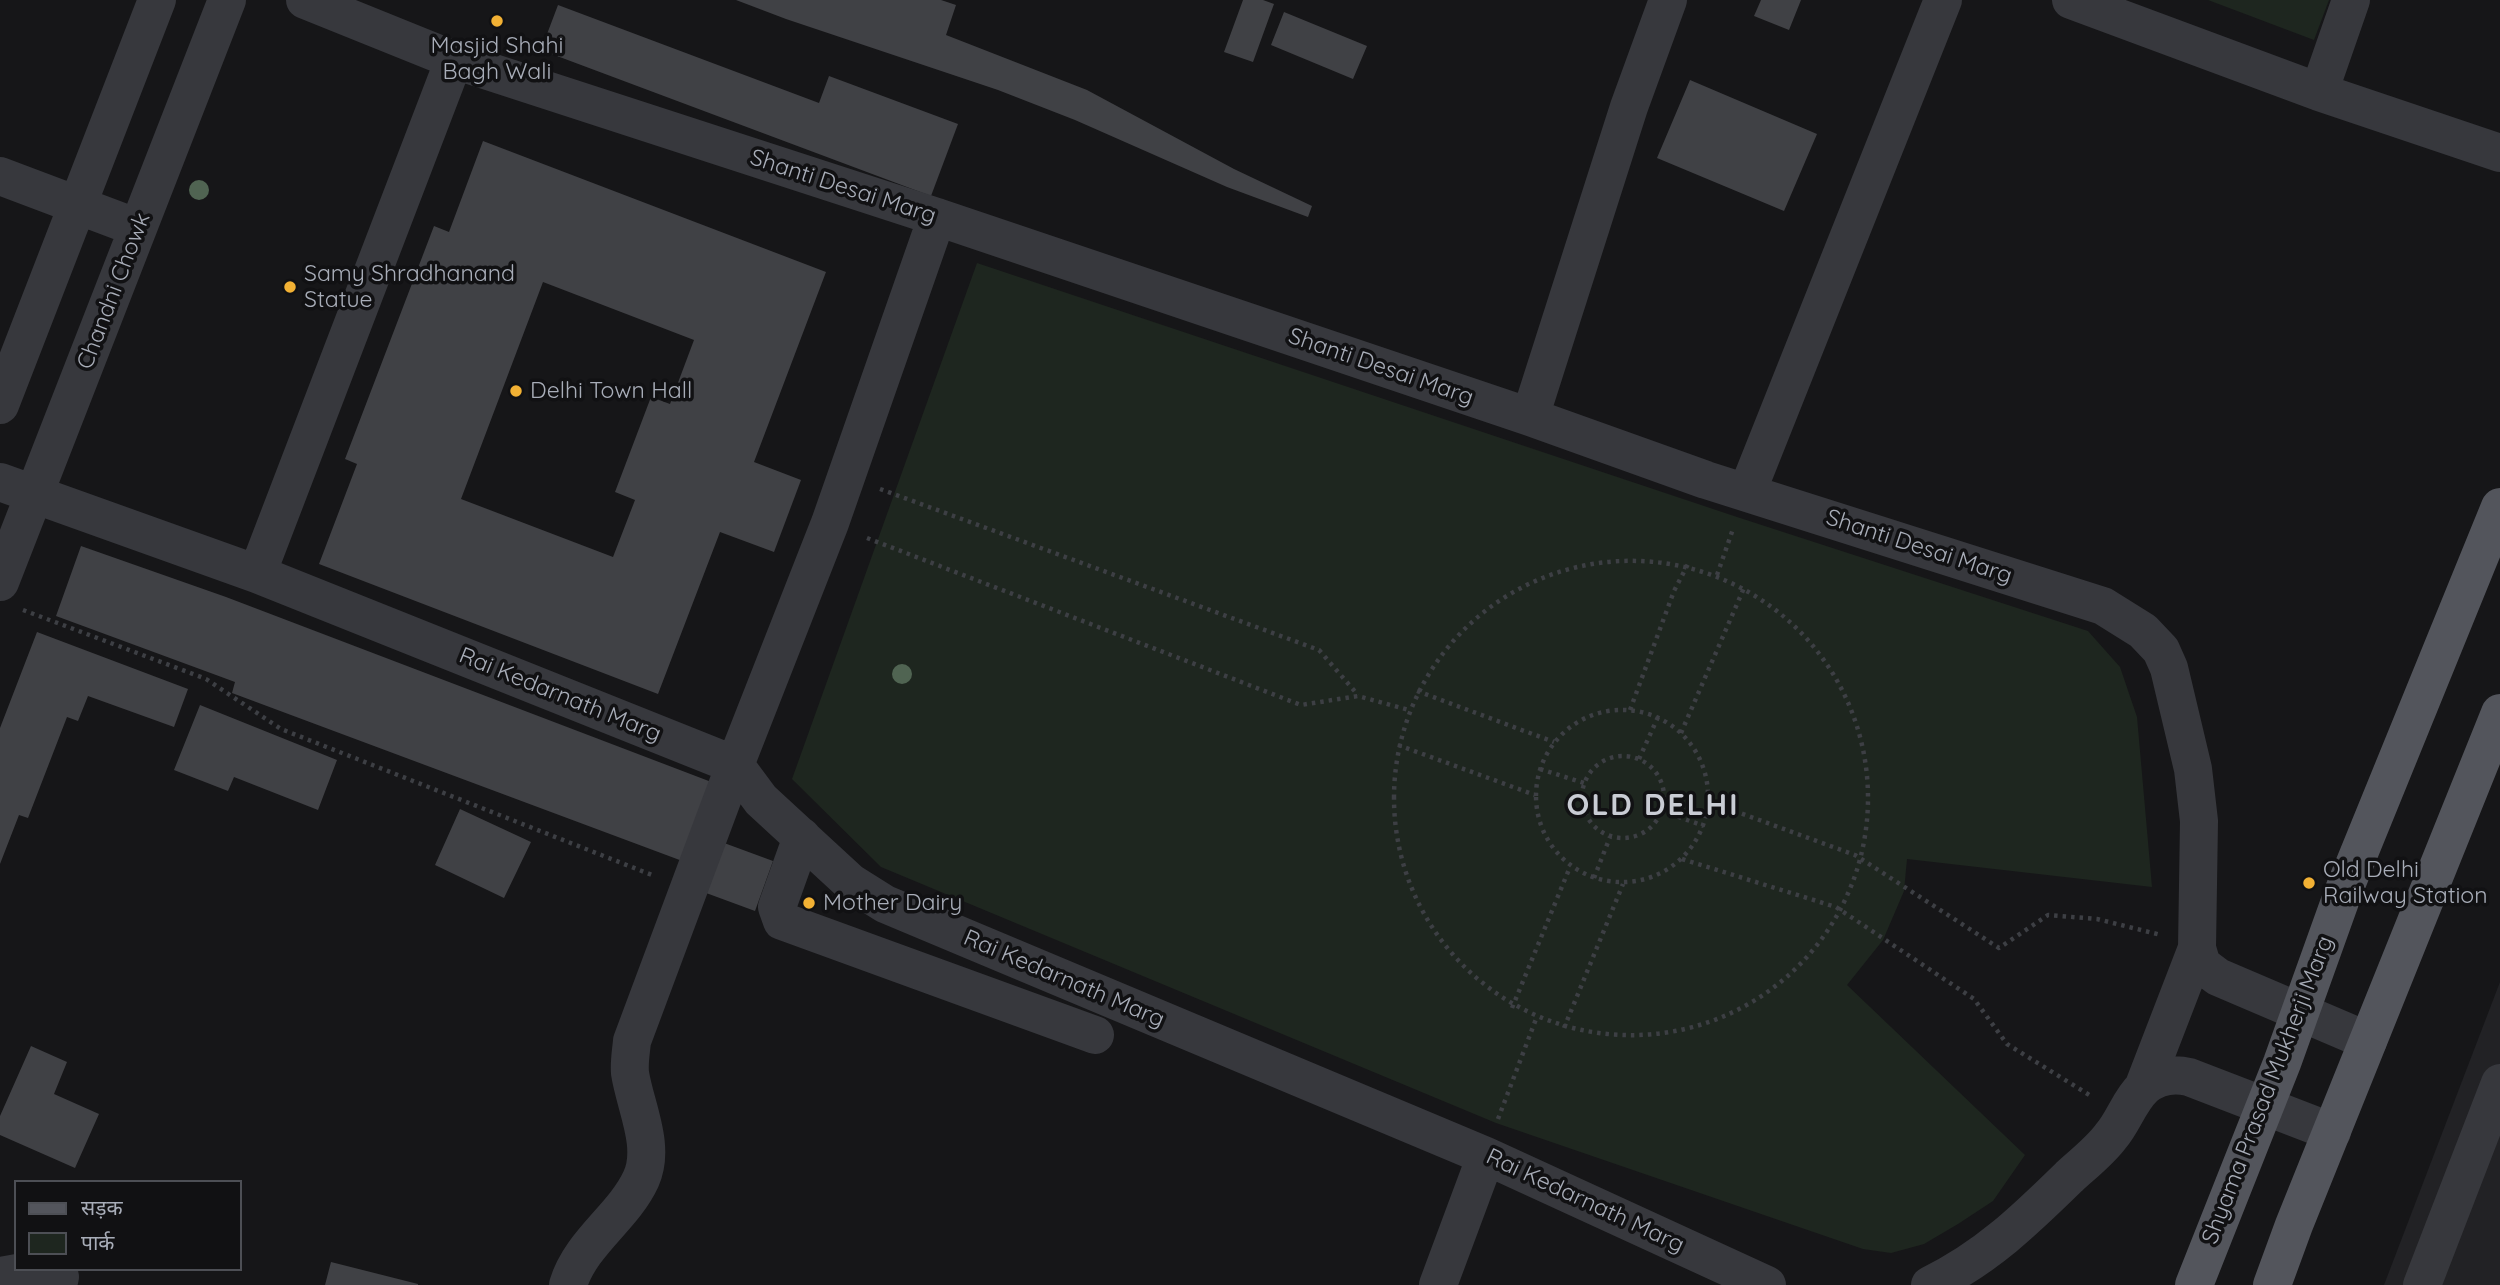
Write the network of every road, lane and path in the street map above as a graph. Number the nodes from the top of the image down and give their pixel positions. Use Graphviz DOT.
graph roads {
  1 [pos="157,0"];
  2 [pos="227,0"];
  3 [pos="305,0"];
  4 [pos="1668,0"];
  5 [pos="1944,0"];
  6 [pos="2071,0"];
  7 [pos="2351,0"];
  8 [pos="454,61"];
  9 [pos="2319,92"];
  10 [pos="2500,153"];
  11 [pos="0,176"];
  12 [pos="77,206"];
  13 [pos="937,217"];
  14 [pos="138,228"];
  15 [pos="0,405"];
  16 [pos="1530,417"];
  17 [pos="847,477"];
  18 [pos="0,482"];
  19 [pos="1747,492"];
  20 [pos="35,495"];
  21 [pos="2500,507"];
  22 [pos="830,523"];
  23 [pos="1688,564"];
  24 [pos="257,574"];
  25 [pos="1717,575"];
  26 [pos="1744,588"];
  27 [pos="6,594"];
  28 [pos="1417,691"];
  29 [pos="1358,696"];
  30 [pos="1409,710"];
  31 [pos="1630,710"];
  32 [pos="2500,713"];
  33 [pos="1658,717"];
  34 [pos="1681,733"];
  35 [pos="1554,742"];
  36 [pos="1398,745"];
  37 [pos="1639,759"];
  38 [pos="735,765"];
  39 [pos="1540,769"];
  40 [pos="1584,783"];
  41 [pos="1535,795"];
  42 [pos="1710,802"];
  43 [pos="1662,811"];
  44 [pos="1704,825"];
  45 [pos="802,837"];
  46 [pos="1610,837"];
  47 [pos="1855,855"];
  48 [pos="1682,859"];
  49 [pos="1570,867"];
  50 [pos="1850,868"];
  51 [pos="1594,878"];
  52 [pos="1623,884"];
  53 [pos="689,889"];
  54 [pos="1840,894"];
  55 [pos="1836,907"];
  56 [pos="2197,948"];
  57 [pos="1511,1008"];
  58 [pos="2300,1012"];
  59 [pos="1536,1019"];
  60 [pos="1564,1028"];
  61 [pos="1095,1035"];
  62 [pos="2368,1041"];
  63 [pos="2500,1083"];
  64 [pos="2135,1099"];
  65 [pos="2264,1106"];
  66 [pos="2332,1132"];
  67 [pos="1486,1156"];
  68 [pos="24,1271"];
  69 [pos="40,1271"];
  70 [pos="0,1276"];
  71 [pos="1431,1283"];
  72 [pos="58,1285"];
  73 [pos="568,1285"];
  74 [pos="1767,1285"];
  75 [pos="1930,1285"];
  76 [pos="2194,1285"];
  77 [pos="2272,1285"];
  78 [pos="2422,1285"];
  1 -- 12 [label="street"];
  2 -- 14 [label="street, Chandni Chowk"];
  3 -- 8 [label="street, Shanti Desai Marg"];
  4 -- 16 [label="street"];
  5 -- 19 [label="street"];
  6 -- 9 [label="street"];
  7 -- 9 [label="street"];
  8 -- 13 [label="street, Shanti Desai Marg"];
  8 -- 24 [label="street"];
  9 -- 10 [label="street"];
  11 -- 12 [label="street"];
  12 -- 14 [label="street"];
  12 -- 15 [label="street"];
  13 -- 16 [label="street, Shanti Desai Marg"];
  13 -- 17 [label="street"];
  14 -- 20 [label="street, Chandni Chowk"];
  16 -- 19 [label="street, Shanti Desai Marg"];
  17 -- 22 [label="street"];
  17 -- 29 [label="path"];
  18 -- 20 [label="street, Rai Kedarnath Marg"];
  19 -- 25 [label="path"];
  19 -- 56 [label="street, Shanti Desai Marg"];
  20 -- 24 [label="street, Rai Kedarnath Marg"];
  20 -- 27 [label="street, Chandni Chowk"];
  21 -- 58 [label="main road, Shyama Prasad Mukherji Marg"];
  22 -- 29 [label="path"];
  22 -- 38 [label="street"];
  23 -- 25 [label="path"];
  23 -- 28 [label="path"];
  23 -- 31 [label="path"];
  24 -- 38 [label="street, Rai Kedarnath Marg"];
  25 -- 26 [label="path"];
  26 -- 34 [label="path"];
  26 -- 47 [label="path"];
  27 -- 53 [label="path"];
  28 -- 30 [label="path"];
  28 -- 35 [label="path"];
  29 -- 30 [label="path"];
  30 -- 36 [label="path"];
  31 -- 33 [label="path"];
  31 -- 35 [label="path"];
  32 -- 62 [label="main road"];
  33 -- 34 [label="path"];
  33 -- 37 [label="path"];
  34 -- 42 [label="path"];
  35 -- 39 [label="path"];
  36 -- 41 [label="path"];
  36 -- 57 [label="path"];
  37 -- 40 [label="path"];
  37 -- 43 [label="path"];
  38 -- 45 [label="street, Rai Kedarnath Marg"];
  38 -- 53 [label="street"];
  39 -- 40 [label="path"];
  39 -- 41 [label="path"];
  40 -- 46 [label="path"];
  41 -- 49 [label="path"];
  42 -- 44 [label="path"];
  42 -- 47 [label="path"];
  43 -- 44 [label="path"];
  43 -- 46 [label="path"];
  44 -- 48 [label="path"];
  45 -- 61 [label="street"];
  45 -- 67 [label="street, Rai Kedarnath Marg"];
  46 -- 51 [label="path"];
  47 -- 50 [label="path"];
  47 -- 56 [label="path"];
  48 -- 52 [label="path"];
  48 -- 55 [label="path"];
  49 -- 51 [label="path"];
  49 -- 57 [label="path"];
  51 -- 52 [label="path"];
  52 -- 60 [label="path"];
  53 -- 73 [label="street"];
  54 -- 55 [label="path"];
  55 -- 60 [label="path"];
  55 -- 64 [label="path"];
  56 -- 58 [label="street"];
  56 -- 64 [label="street, Shanti Desai Marg"];
  57 -- 59 [label="path"];
  58 -- 62 [label="street"];
  58 -- 65 [label="main road, Shyama Prasad Mukherji Marg"];
  59 -- 60 [label="path"];
  59 -- 67 [label="path"];
  62 -- 66 [label="main road"];
  63 -- 78 [label="street"];
  64 -- 65 [label="street"];
  64 -- 75 [label="street"];
  65 -- 66 [label="street"];
  65 -- 76 [label="main road, Shyama Prasad Mukherji Marg"];
  66 -- 77 [label="main road"];
  67 -- 71 [label="street"];
  67 -- 74 [label="street, Rai Kedarnath Marg"];
  68 -- 70 [label="street"];
  69 -- 72 [label="street"];
}
